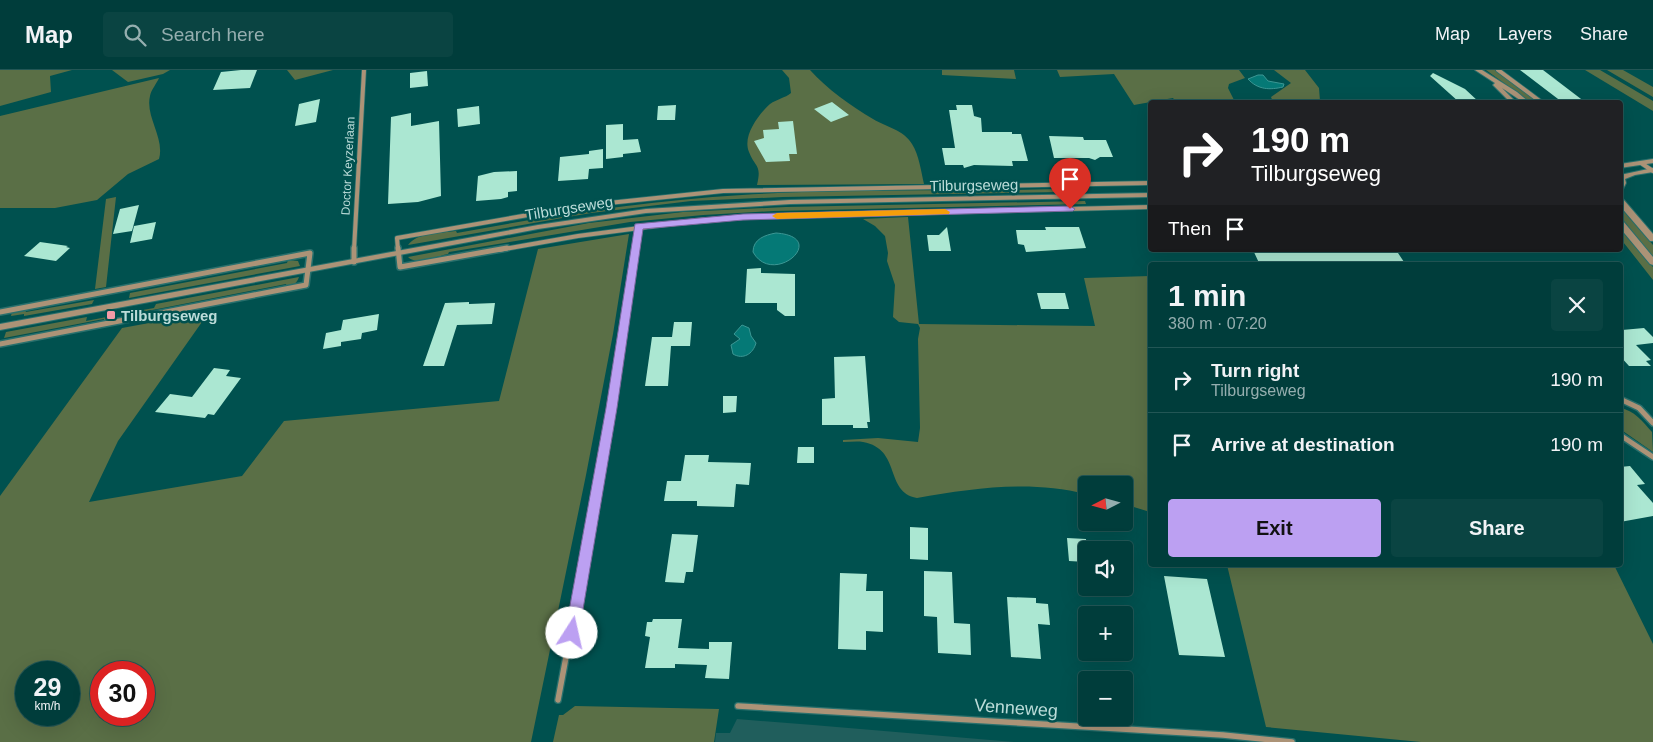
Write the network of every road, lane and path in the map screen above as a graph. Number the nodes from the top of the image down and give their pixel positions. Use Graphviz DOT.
graph roads {
  1 [pos="364,70"];
  2 [pos="1478,70"];
  3 [pos="1498,70"];
  4 [pos="1490,79"];
  5 [pos="1511,100"];
  6 [pos="1523,100"];
  7 [pos="1537,100"];
  8 [pos="1653,161"];
  9 [pos="1641,163"];
  10 [pos="1623,166"];
  11 [pos="1653,170"];
  12 [pos="1623,176"];
  13 [pos="1148,183"];
  14 [pos="1148,195"];
  15 [pos="1623,205"];
  16 [pos="1148,207"];
  17 [pos="638,226"];
  18 [pos="1623,227"];
  19 [pos="1653,240"];
  20 [pos="398,253"];
  21 [pos="354,262"];
  22 [pos="1653,262"];
  23 [pos="308,270"];
  24 [pos="0,312"];
  25 [pos="0,327"];
  26 [pos="0,344"];
  27 [pos="1623,400"];
  28 [pos="1653,423"];
  29 [pos="1623,436"];
  30 [pos="1653,457"];
  31 [pos="558,700"];
  32 [pos="738,706"];
  33 [pos="1292,742"];
  1 -- 21 [label="street, Doctor Keyzerlaan"];
  2 -- 4 [label="street"];
  3 -- 7 [label="street"];
  4 -- 5 [label="street"];
  4 -- 6 [label="street"];
  8 -- 9 [label="street"];
  9 -- 10 [label="street"];
  9 -- 11 [label="street"];
  11 -- 12 [label="street"];
  13 -- 20 [label="street, Tilburgseweg"];
  14 -- 20 [label="street, Tilburgseweg"];
  15 -- 19 [label="street"];
  16 -- 17 [label="street, Tilburgseweg"];
  17 -- 20 [label="street, Tilburgseweg"];
  17 -- 31 [label="street"];
  18 -- 22 [label="street"];
  20 -- 21 [label="street, Tilburgseweg"];
  21 -- 23 [label="street, Tilburgseweg"];
  23 -- 24 [label="street"];
  23 -- 25 [label="street, Tilburgseweg"];
  23 -- 26 [label="street"];
  27 -- 28 [label="street"];
  29 -- 30 [label="street"];
  32 -- 33 [label="street, Venneweg"];
}
